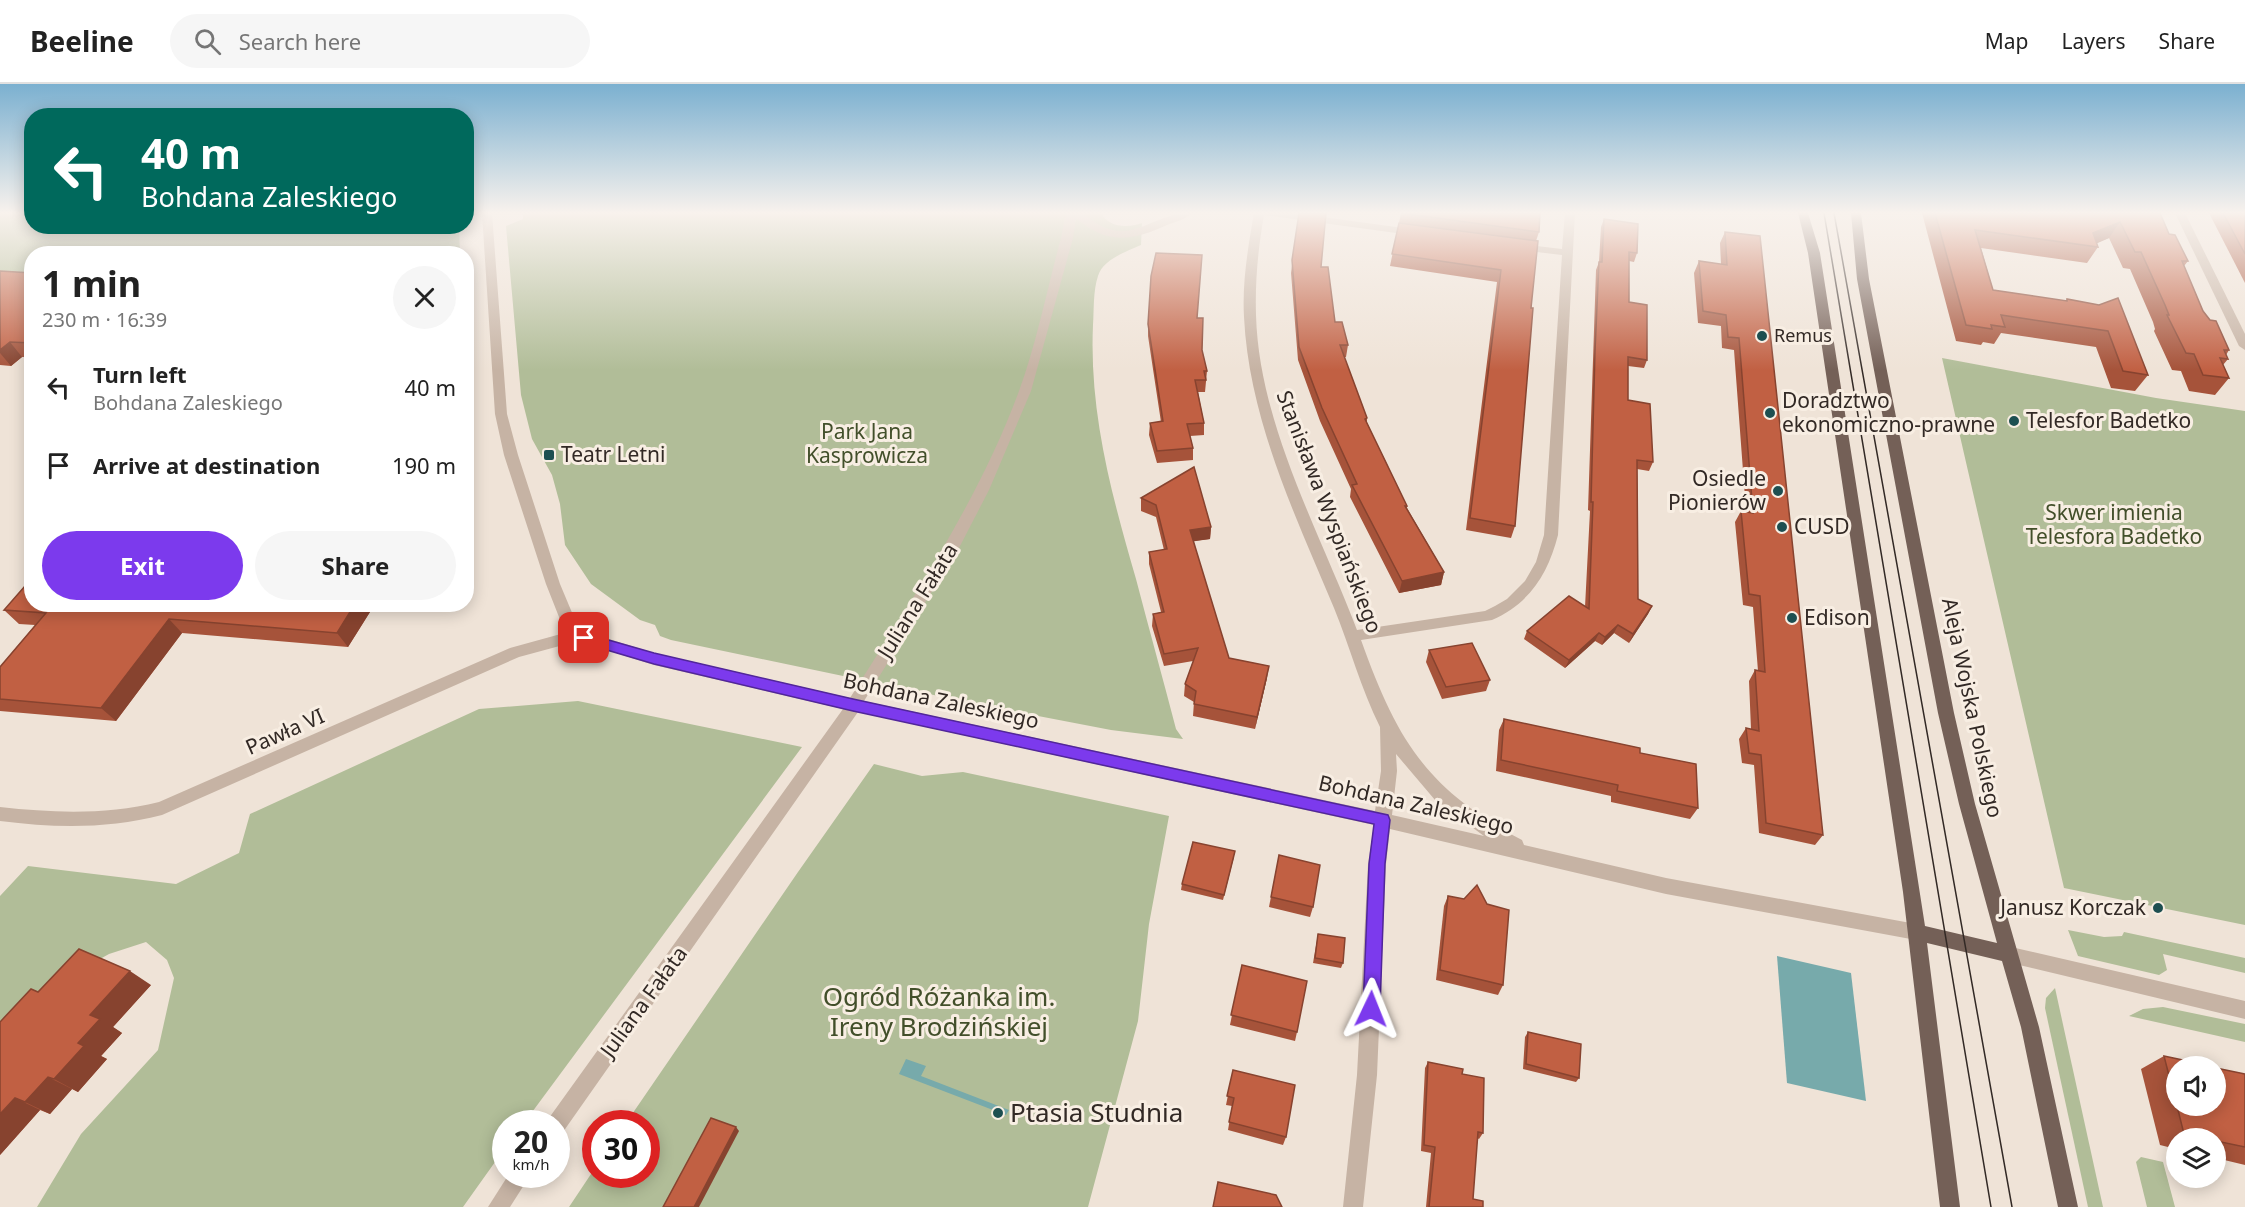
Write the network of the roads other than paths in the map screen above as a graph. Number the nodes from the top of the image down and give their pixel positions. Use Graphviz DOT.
graph roads {
  1 [pos="491,265"];
  2 [pos="1060,265"];
  3 [pos="1250,265"];
  4 [pos="1568,265"];
  5 [pos="1816,265"];
  6 [pos="1862,265"];
  7 [pos="2206,265"];
  8 [pos="2245,346"];
  9 [pos="578,635"];
  10 [pos="1352,636"];
  11 [pos="853,705"];
  12 [pos="1383,715"];
  13 [pos="0,814"];
  14 [pos="1383,820"];
  15 [pos="1537,856"];
  16 [pos="1916,932"];
  17 [pos="2010,955"];
  18 [pos="2245,1010"];
  19 [pos="567,1110"];
  20 [pos="511,1188"];
  21 [pos="498,1207"];
  22 [pos="1353,1207"];
  23 [pos="1950,1207"];
  24 [pos="2068,1207"];
  1 -- 9 [label="street"];
  2 -- 11 [label="street, Juliana Fałata"];
  3 -- 10 [label="street, Stanisława Wyspiańskiego"];
  4 -- 10 [label="street"];
  5 -- 16 [label="main road"];
  6 -- 17 [label="main road, Aleja Wojska Polskiego"];
  7 -- 8 [label="street"];
  9 -- 11 [label="street, Bohdana Zaleskiego"];
  9 -- 13 [label="street, Pawła VI"];
  10 -- 12 [label="street, Stanisława Wyspiańskiego"];
  11 -- 14 [label="street, Bohdana Zaleskiego"];
  11 -- 19 [label="street, Juliana Fałata"];
  12 -- 14 [label="street, Stanisława Wyspiańskiego"];
  12 -- 15 [label="street, Stanisława Wyspiańskiego"];
  14 -- 15 [label="street, Bohdana Zaleskiego"];
  14 -- 22 [label="street, Stanisława Wyspiańskiego"];
  15 -- 16 [label="street, Bohdana Zaleskiego"];
  16 -- 17 [label="main road, Bohdana Zaleskiego"];
  16 -- 23 [label="main road"];
  17 -- 18 [label="street, Bohdana Zaleskiego"];
  17 -- 24 [label="main road, Aleja Wojska Polskiego"];
  20 -- 21 [label="street"];
}
